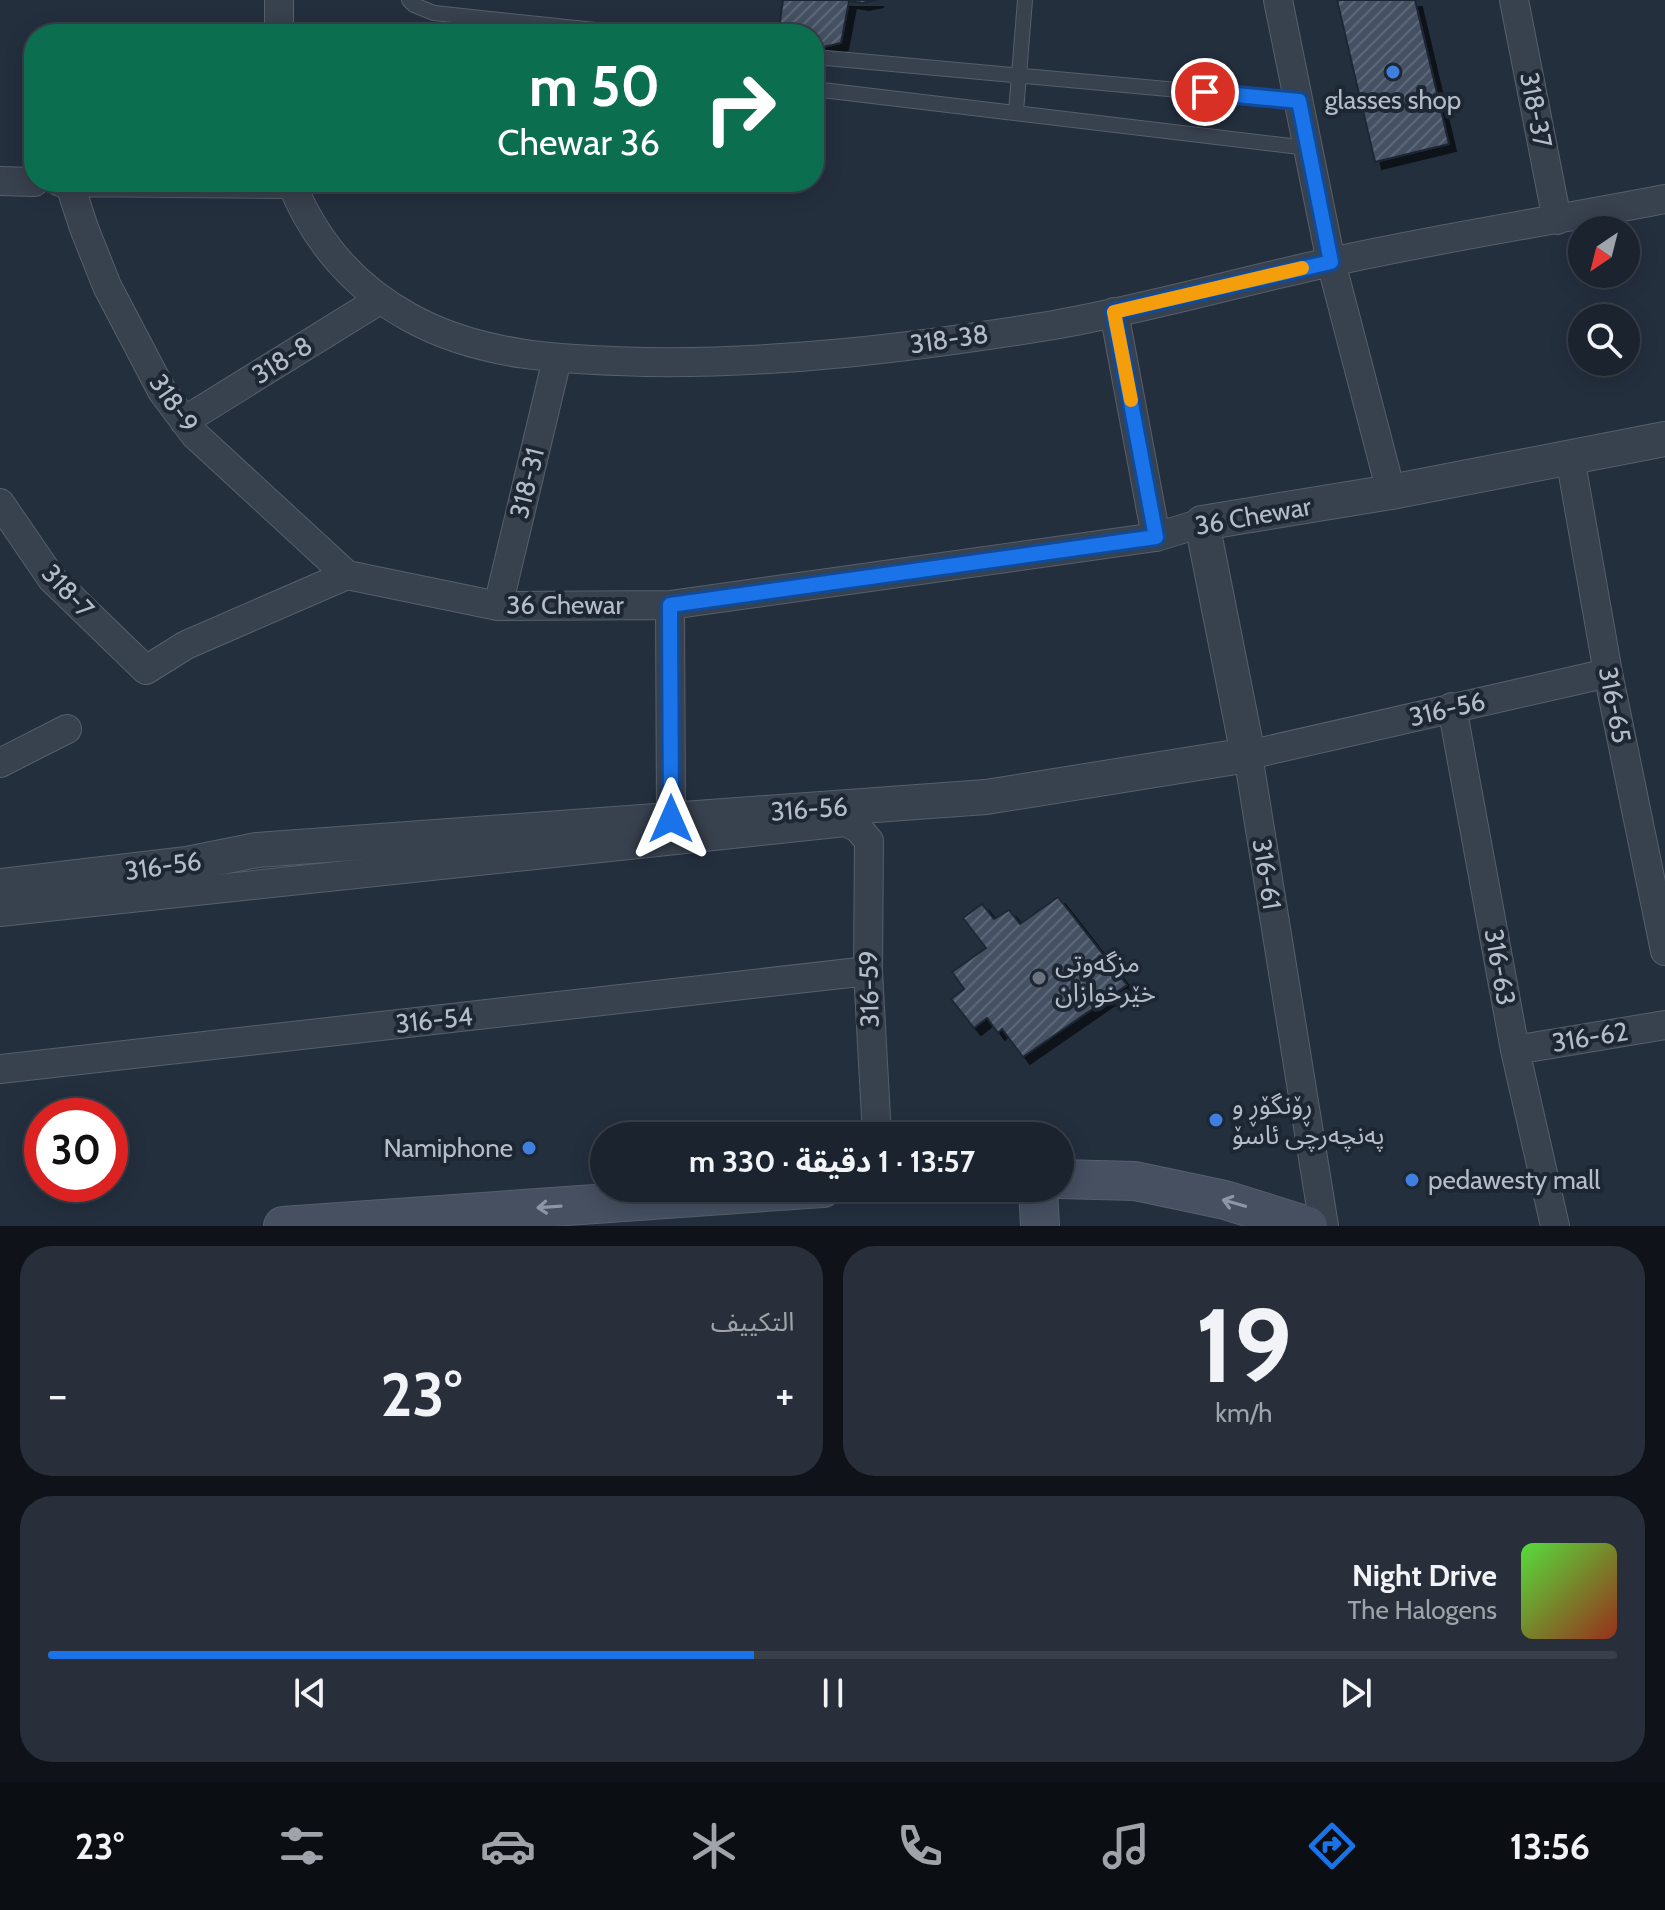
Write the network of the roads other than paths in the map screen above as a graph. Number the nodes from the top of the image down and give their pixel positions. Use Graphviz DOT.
graph roads {
  1 [pos="279,0"];
  2 [pos="409,0"];
  3 [pos="1025,0"];
  4 [pos="1278,0"];
  5 [pos="1514,0"];
  6 [pos="279,24"];
  7 [pos="538,24"];
  8 [pos="824,59"];
  9 [pos="1018,74"];
  10 [pos="824,90"];
  11 [pos="1299,101"];
  12 [pos="1016,112"];
  13 [pos="1308,148"];
  14 [pos="0,181"];
  15 [pos="24,182"];
  16 [pos="72,192"];
  17 [pos="295,192"];
  18 [pos="1665,199"];
  19 [pos="1557,220"];
  20 [pos="1331,262"];
  21 [pos="381,299"];
  22 [pos="1114,312"];
  23 [pos="557,359"];
  24 [pos="184,421"];
  25 [pos="1665,439"];
  26 [pos="1570,457"];
  27 [pos="1391,492"];
  28 [pos="0,503"];
  29 [pos="1202,523"];
  30 [pos="1156,537"];
  31 [pos="347,575"];
  32 [pos="670,605"];
  33 [pos="498,606"];
  34 [pos="1608,673"];
  35 [pos="1452,707"];
  36 [pos="67,729"];
  37 [pos="1248,755"];
  38 [pos="0,763"];
  39 [pos="671,819"];
  40 [pos="0,886"];
  41 [pos="0,912"];
  42 [pos="1665,951"];
  43 [pos="868,971"];
  44 [pos="1665,1025"];
  45 [pos="1515,1050"];
  46 [pos="0,1069"];
  47 [pos="876,1122"];
  48 [pos="1074,1179"];
  49 [pos="624,1202"];
  50 [pos="1039,1202"];
  51 [pos="283,1226"];
  52 [pos="1040,1226"];
  53 [pos="1308,1226"];
  54 [pos="1324,1226"];
  55 [pos="1555,1226"];
  1 -- 6 [label="street"];
  2 -- 7 [label="lane"];
  3 -- 9 [label="lane"];
  4 -- 11 [label="street"];
  5 -- 19 [label="street, 318-37"];
  8 -- 9 [label="lane"];
  9 -- 11 [label="lane"];
  9 -- 12 [label="lane"];
  10 -- 12 [label="lane"];
  11 -- 13 [label="street"];
  12 -- 13 [label="lane"];
  13 -- 20 [label="street"];
  14 -- 15 [label="street"];
  16 -- 24 [label="street, 318-9"];
  17 -- 21 [label="street, 318-38"];
  18 -- 19 [label="street, 318-38"];
  19 -- 20 [label="street, 318-38"];
  20 -- 22 [label="street, 318-38"];
  20 -- 27 [label="street"];
  21 -- 23 [label="street, 318-38"];
  21 -- 24 [label="street, 318-8"];
  22 -- 23 [label="street, 318-38"];
  22 -- 30 [label="street"];
  23 -- 33 [label="street, 318-31"];
  24 -- 31 [label="street, 318-9"];
  25 -- 26 [label="street, 36 Chewar"];
  26 -- 27 [label="street, 36 Chewar"];
  26 -- 34 [label="street, 316-65"];
  27 -- 29 [label="street, 36 Chewar"];
  28 -- 31 [label="street, 318-7"];
  29 -- 30 [label="street, 36 Chewar"];
  29 -- 37 [label="street, 316-61"];
  30 -- 32 [label="street, 36 Chewar"];
  31 -- 33 [label="street, 36 Chewar"];
  32 -- 33 [label="street, 36 Chewar"];
  32 -- 39 [label="street"];
  34 -- 35 [label="street, 316-56"];
  34 -- 42 [label="street, 316-65"];
  35 -- 37 [label="street, 316-56"];
  35 -- 45 [label="street, 316-63"];
  36 -- 38 [label="street"];
  37 -- 39 [label="street, 316-56"];
  37 -- 54 [label="street, 316-61"];
  39 -- 40 [label="street, 316-56"];
  41 -- 43 [label="street, 316-59"];
  43 -- 46 [label="street, 316-54"];
  43 -- 47 [label="street, 316-59"];
  44 -- 45 [label="street, 316-62"];
  45 -- 55 [label="street, 316-63"];
  53 -- 48 [label="main road, one-way"];
  49 -- 51 [label="main road, one-way"];
  50 -- 52 [label="main road"];
}
